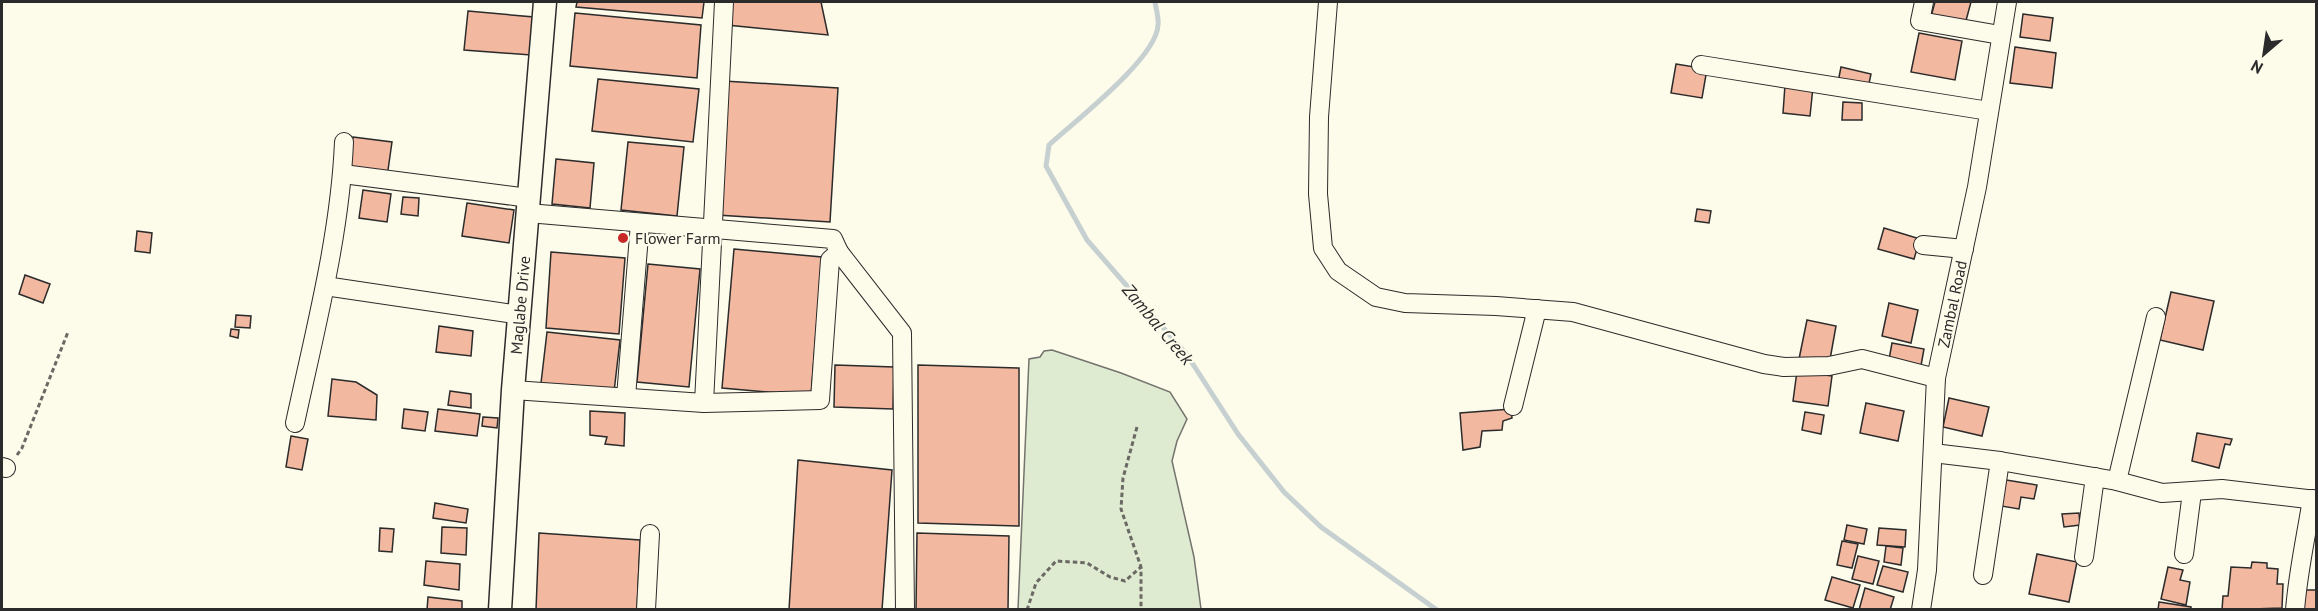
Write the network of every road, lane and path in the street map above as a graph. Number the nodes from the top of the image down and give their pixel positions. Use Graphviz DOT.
graph roads {
  1 [pos="545,2"];
  2 [pos="724,2"];
  3 [pos="1328,2"];
  4 [pos="1924,2"];
  5 [pos="2007,2"];
  6 [pos="2000,35"];
  7 [pos="1701,65"];
  8 [pos="1989,111"];
  9 [pos="344,142"];
  10 [pos="343,174"];
  11 [pos="529,206"];
  12 [pos="640,223"];
  13 [pos="711,227"];
  14 [pos="1923,245"];
  15 [pos="1964,249"];
  16 [pos="838,252"];
  17 [pos="325,285"];
  18 [pos="1537,309"];
  19 [pos="520,315"];
  20 [pos="2156,317"];
  21 [pos="68,332"];
  22 [pos="1936,378"];
  23 [pos="513,390"];
  24 [pos="626,398"];
  25 [pos="704,403"];
  26 [pos="1513,406"];
  27 [pos="295,423"];
  28 [pos="1137,427"];
  29 [pos="1933,453"];
  30 [pos="2001,461"];
  31 [pos="4,468"];
  32 [pos="2095,477"];
  33 [pos="2117,481"];
  34 [pos="2192,492"];
  35 [pos="2314,500"];
  36 [pos="650,534"];
  37 [pos="2184,554"];
  38 [pos="2084,557"];
  39 [pos="1141,567"];
  40 [pos="1983,575"];
  41 [pos="500,609"];
  42 [pos="646,609"];
  43 [pos="905,609"];
  44 [pos="1027,609"];
  45 [pos="1141,609"];
  46 [pos="1921,609"];
  47 [pos="2295,609"];
  1 -- 11 [label="main road, Maglabe Drive"];
  2 -- 13 [label="street"];
  3 -- 18 [label="street"];
  4 -- 6 [label="street"];
  5 -- 6 [label="street, Zambal Road"];
  6 -- 8 [label="street, Zambal Road"];
  7 -- 8 [label="street"];
  8 -- 15 [label="street, Zambal Road"];
  9 -- 10 [label="street"];
  10 -- 11 [label="street"];
  10 -- 17 [label="street"];
  11 -- 12 [label="street"];
  11 -- 19 [label="main road, Maglabe Drive"];
  12 -- 13 [label="street"];
  12 -- 24 [label="street"];
  13 -- 16 [label="street"];
  13 -- 25 [label="street"];
  14 -- 15 [label="street"];
  15 -- 22 [label="street, Zambal Road"];
  16 -- 25 [label="street"];
  16 -- 43 [label="street"];
  17 -- 19 [label="street"];
  17 -- 27 [label="street"];
  18 -- 22 [label="street"];
  18 -- 26 [label="street"];
  19 -- 23 [label="main road, Maglabe Drive"];
  20 -- 33 [label="street"];
  21 -- 31 [label="path"];
  22 -- 29 [label="street, Zambal Road"];
  23 -- 24 [label="street"];
  23 -- 41 [label="main road, Maglabe Drive"];
  24 -- 25 [label="street"];
  28 -- 39 [label="path"];
  29 -- 30 [label="street"];
  29 -- 46 [label="street, Zambal Road"];
  30 -- 32 [label="street"];
  30 -- 40 [label="street"];
  32 -- 33 [label="street"];
  32 -- 38 [label="street"];
  33 -- 34 [label="street"];
  34 -- 35 [label="street"];
  34 -- 37 [label="street"];
  35 -- 47 [label="street"];
  36 -- 42 [label="street"];
  39 -- 44 [label="path"];
  39 -- 45 [label="path"];
}
